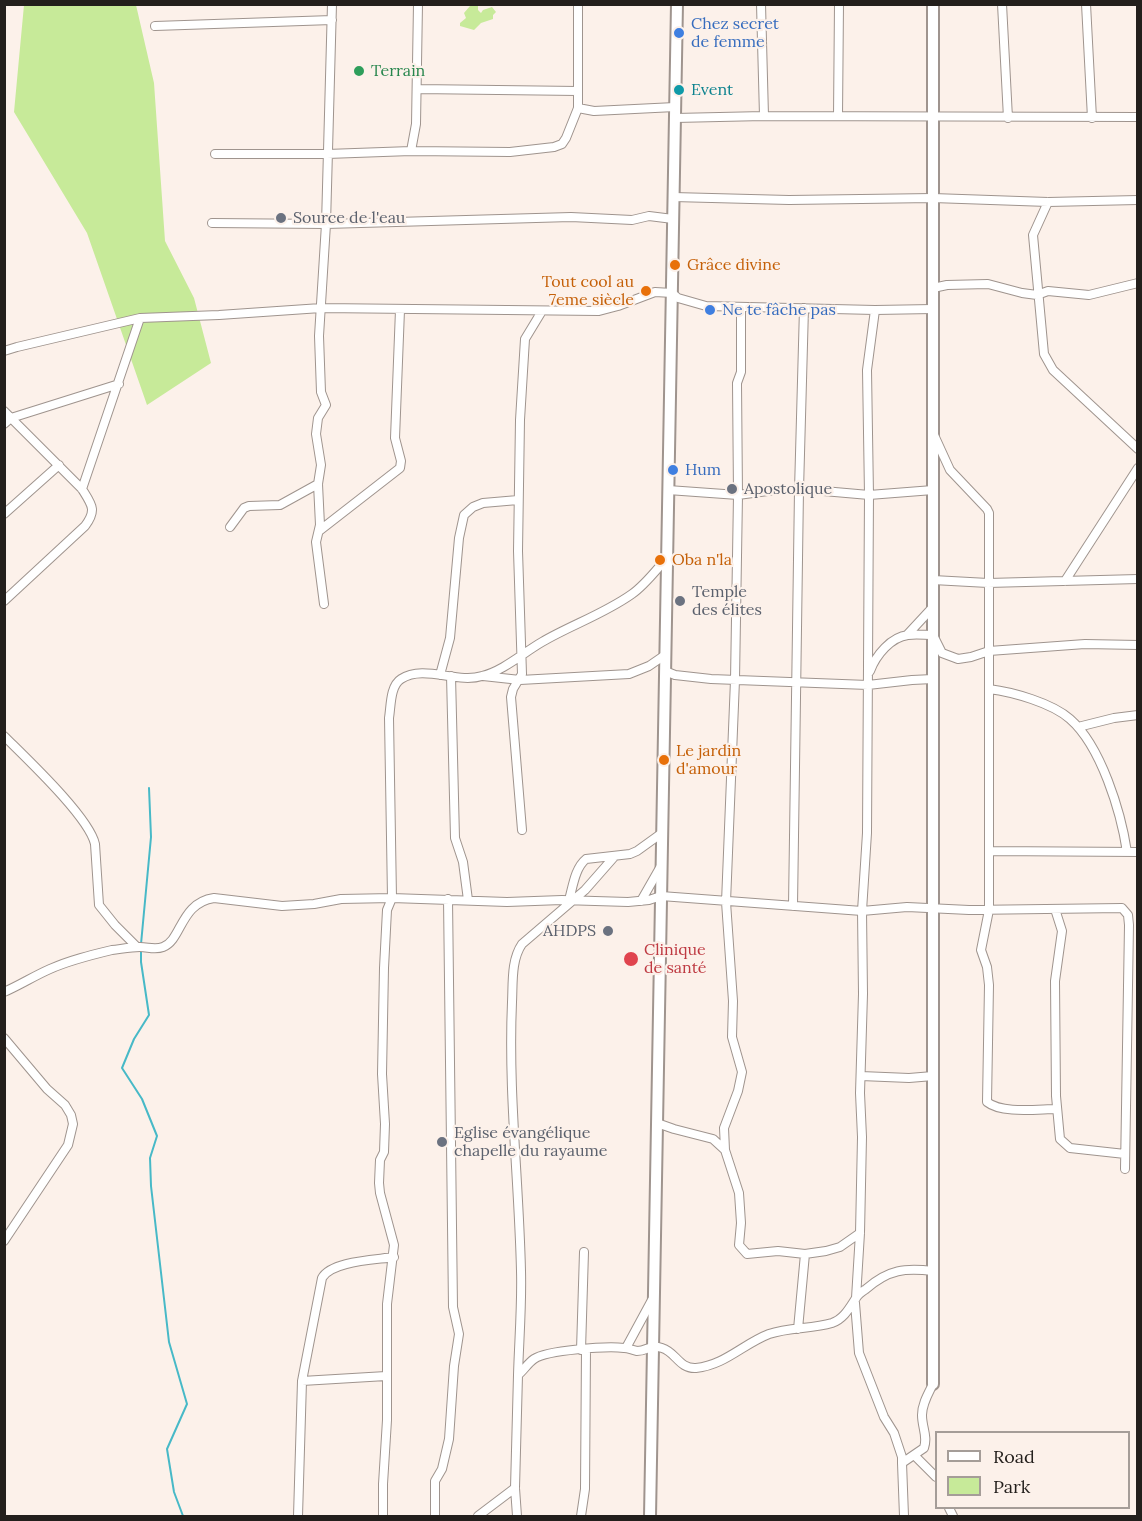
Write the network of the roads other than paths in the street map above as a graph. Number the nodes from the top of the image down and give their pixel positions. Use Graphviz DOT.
graph roads {
  1 [pos="332,4"];
  2 [pos="418,4"];
  3 [pos="578,4"];
  4 [pos="677,4"];
  5 [pos="761,4"];
  6 [pos="839,4"];
  7 [pos="933,4"];
  8 [pos="1002,4"];
  9 [pos="1086,4"];
  10 [pos="332,20"];
  11 [pos="155,26"];
  12 [pos="417,89"];
  13 [pos="578,91"];
  14 [pos="578,108"];
  15 [pos="675,112"];
  16 [pos="764,116"];
  17 [pos="838,116"];
  18 [pos="933,117"];
  19 [pos="1137,117"];
  20 [pos="1008,118"];
  21 [pos="1092,118"];
  22 [pos="411,151"];
  23 [pos="214,154"];
  24 [pos="327,154"];
  25 [pos="673,197"];
  26 [pos="933,198"];
  27 [pos="1137,200"];
  28 [pos="1048,202"];
  29 [pos="673,219"];
  30 [pos="212,223"];
  31 [pos="326,224"];
  32 [pos="1137,283"];
  33 [pos="933,288"];
  34 [pos="672,292"];
  35 [pos="1037,295"];
  36 [pos="741,307"];
  37 [pos="321,308"];
  38 [pos="791,308"];
  39 [pos="804,308"];
  40 [pos="933,309"];
  41 [pos="400,310"];
  42 [pos="875,310"];
  43 [pos="542,311"];
  44 [pos="140,318"];
  45 [pos="804,324"];
  46 [pos="4,351"];
  47 [pos="119,384"];
  48 [pos="4,411"];
  49 [pos="11,418"];
  50 [pos="4,424"];
  51 [pos="933,434"];
  52 [pos="1137,449"];
  53 [pos="933,463"];
  54 [pos="59,465"];
  55 [pos="1137,468"];
  56 [pos="950,470"];
  57 [pos="318,484"];
  58 [pos="82,489"];
  59 [pos="668,489"];
  60 [pos="799,490"];
  61 [pos="933,490"];
  62 [pos="738,495"];
  63 [pos="869,495"];
  64 [pos="518,500"];
  65 [pos="4,514"];
  66 [pos="230,527"];
  67 [pos="319,531"];
  68 [pos="667,558"];
  69 [pos="1137,579"];
  70 [pos="933,580"];
  71 [pos="1065,581"];
  72 [pos="988,583"];
  73 [pos="4,601"];
  74 [pos="324,604"];
  75 [pos="933,607"];
  76 [pos="907,635"];
  77 [pos="933,635"];
  78 [pos="1137,645"];
  79 [pos="989,651"];
  80 [pos="523,653"];
  81 [pos="665,655"];
  82 [pos="665,671"];
  83 [pos="440,675"];
  84 [pos="451,676"];
  85 [pos="483,676"];
  86 [pos="933,679"];
  87 [pos="520,680"];
  88 [pos="735,680"];
  89 [pos="868,681"];
  90 [pos="797,683"];
  91 [pos="989,689"];
  92 [pos="1137,715"];
  93 [pos="1078,727"];
  94 [pos="4,736"];
  95 [pos="522,830"];
  96 [pos="662,833"];
  97 [pos="989,851"];
  98 [pos="1127,852"];
  99 [pos="1137,852"];
  100 [pos="614,856"];
  101 [pos="661,865"];
  102 [pos="661,896"];
  103 [pos="392,898"];
  104 [pos="448,899"];
  105 [pos="468,900"];
  106 [pos="571,901"];
  107 [pos="641,901"];
  108 [pos="726,902"];
  109 [pos="793,906"];
  110 [pos="933,907"];
  111 [pos="1055,909"];
  112 [pos="988,910"];
  113 [pos="862,911"];
  114 [pos="137,947"];
  115 [pos="4,992"];
  116 [pos="4,1038"];
  117 [pos="861,1076"];
  118 [pos="933,1076"];
  119 [pos="1058,1109"];
  120 [pos="657,1123"];
  121 [pos="725,1150"];
  122 [pos="1125,1154"];
  123 [pos="1125,1169"];
  124 [pos="860,1233"];
  125 [pos="4,1241"];
  126 [pos="584,1252"];
  127 [pos="805,1254"];
  128 [pos="394,1257"];
  129 [pos="933,1271"];
  130 [pos="654,1296"];
  131 [pos="855,1300"];
  132 [pos="798,1329"];
  133 [pos="653,1345"];
  134 [pos="626,1348"];
  135 [pos="583,1349"];
  136 [pos="518,1375"];
  137 [pos="387,1376"];
  138 [pos="302,1381"];
  139 [pos="933,1384"];
  140 [pos="915,1456"];
  141 [pos="902,1463"];
  142 [pos="935,1475"];
  143 [pos="515,1488"];
  144 [pos="298,1516"];
  145 [pos="383,1516"];
  146 [pos="435,1516"];
  147 [pos="478,1516"];
  148 [pos="517,1516"];
  149 [pos="581,1516"];
  150 [pos="650,1516"];
  151 [pos="904,1516"];
  1 -- 10 [label="street"];
  2 -- 12 [label="street"];
  3 -- 13 [label="street"];
  4 -- 15 [label="street"];
  5 -- 16 [label="street"];
  6 -- 17 [label="street"];
  7 -- 18 [label="street"];
  8 -- 20 [label="street"];
  9 -- 21 [label="street"];
  10 -- 11 [label="street"];
  10 -- 24 [label="street"];
  12 -- 13 [label="street"];
  12 -- 22 [label="street"];
  13 -- 14 [label="street"];
  14 -- 15 [label="street"];
  14 -- 22 [label="street"];
  15 -- 16 [label="street"];
  15 -- 25 [label="street"];
  16 -- 17 [label="street"];
  17 -- 18 [label="street"];
  18 -- 20 [label="street"];
  18 -- 26 [label="street"];
  19 -- 21 [label="street"];
  20 -- 21 [label="street"];
  22 -- 24 [label="street"];
  23 -- 24 [label="street"];
  24 -- 31 [label="street"];
  25 -- 26 [label="street"];
  25 -- 29 [label="street"];
  26 -- 28 [label="street"];
  26 -- 33 [label="street"];
  27 -- 28 [label="street"];
  28 -- 35 [label="street"];
  29 -- 31 [label="street"];
  29 -- 34 [label="street"];
  30 -- 31 [label="street"];
  31 -- 37 [label="street"];
  32 -- 35 [label="street"];
  33 -- 35 [label="street"];
  33 -- 40 [label="street"];
  34 -- 36 [label="street"];
  34 -- 43 [label="street"];
  34 -- 59 [label="street"];
  35 -- 52 [label="street"];
  36 -- 38 [label="street"];
  36 -- 62 [label="street"];
  37 -- 41 [label="street"];
  37 -- 44 [label="street"];
  37 -- 57 [label="street"];
  38 -- 39 [label="street"];
  38 -- 45 [label="street"];
  39 -- 42 [label="street"];
  39 -- 45 [label="street"];
  40 -- 42 [label="street"];
  40 -- 51 [label="street"];
  41 -- 43 [label="street"];
  41 -- 67 [label="street"];
  42 -- 63 [label="street"];
  43 -- 64 [label="street"];
  44 -- 46 [label="street"];
  44 -- 47 [label="street"];
  45 -- 60 [label="street"];
  47 -- 49 [label="street"];
  47 -- 58 [label="street"];
  48 -- 49 [label="street"];
  49 -- 50 [label="street"];
  49 -- 54 [label="street"];
  51 -- 53 [label="street"];
  51 -- 56 [label="street"];
  53 -- 56 [label="street"];
  53 -- 61 [label="street"];
  54 -- 58 [label="street"];
  54 -- 65 [label="street"];
  55 -- 71 [label="street"];
  56 -- 72 [label="street"];
  57 -- 66 [label="street"];
  57 -- 67 [label="street"];
  58 -- 73 [label="street"];
  59 -- 62 [label="street"];
  59 -- 68 [label="street"];
  60 -- 62 [label="street"];
  60 -- 63 [label="street"];
  60 -- 90 [label="street"];
  61 -- 63 [label="street"];
  61 -- 70 [label="street"];
  62 -- 88 [label="street"];
  63 -- 89 [label="street"];
  64 -- 80 [label="street"];
  64 -- 83 [label="street"];
  67 -- 74 [label="street"];
  68 -- 80 [label="street"];
  68 -- 81 [label="street"];
  69 -- 71 [label="street"];
  70 -- 72 [label="street"];
  70 -- 75 [label="street"];
  71 -- 72 [label="street"];
  72 -- 79 [label="street"];
  75 -- 76 [label="street"];
  75 -- 77 [label="street"];
  76 -- 77 [label="street"];
  76 -- 89 [label="street"];
  77 -- 79 [label="street"];
  77 -- 86 [label="street"];
  78 -- 79 [label="street"];
  79 -- 91 [label="street"];
  80 -- 85 [label="street"];
  80 -- 87 [label="street"];
  81 -- 82 [label="street"];
  81 -- 87 [label="street"];
  82 -- 88 [label="street"];
  82 -- 96 [label="street"];
  83 -- 84 [label="street"];
  83 -- 103 [label="street"];
  84 -- 85 [label="street"];
  84 -- 105 [label="street"];
  85 -- 87 [label="street"];
  86 -- 89 [label="street"];
  86 -- 110 [label="street"];
  87 -- 95 [label="street"];
  88 -- 90 [label="street"];
  88 -- 108 [label="street"];
  89 -- 90 [label="street"];
  89 -- 113 [label="street"];
  90 -- 109 [label="street"];
  91 -- 93 [label="street"];
  91 -- 97 [label="street"];
  92 -- 93 [label="street"];
  93 -- 98 [label="street"];
  94 -- 114 [label="street"];
  96 -- 100 [label="street"];
  96 -- 101 [label="street"];
  97 -- 98 [label="street"];
  97 -- 112 [label="street"];
  98 -- 99 [label="street"];
  100 -- 106 [label="street"];
  100 -- 106 [label="street"];
  101 -- 102 [label="street"];
  101 -- 107 [label="street"];
  102 -- 107 [label="street"];
  102 -- 108 [label="street"];
  102 -- 120 [label="street"];
  103 -- 104 [label="street"];
  103 -- 114 [label="street"];
  103 -- 128 [label="street"];
  104 -- 105 [label="street"];
  104 -- 146 [label="street"];
  105 -- 106 [label="street"];
  106 -- 107 [label="street"];
  106 -- 136 [label="street"];
  108 -- 109 [label="street"];
  108 -- 121 [label="street"];
  109 -- 113 [label="street"];
  110 -- 112 [label="street"];
  110 -- 113 [label="street"];
  110 -- 118 [label="street"];
  111 -- 112 [label="street"];
  111 -- 119 [label="street"];
  111 -- 122 [label="street"];
  112 -- 119 [label="street"];
  113 -- 117 [label="street"];
  114 -- 115 [label="street"];
  116 -- 125 [label="street"];
  117 -- 118 [label="street"];
  117 -- 124 [label="street"];
  118 -- 129 [label="street"];
  119 -- 122 [label="street"];
  120 -- 121 [label="street"];
  120 -- 130 [label="street"];
  121 -- 127 [label="street"];
  122 -- 123 [label="street"];
  124 -- 127 [label="street"];
  124 -- 131 [label="street"];
  126 -- 135 [label="street"];
  127 -- 132 [label="street"];
  128 -- 137 [label="street"];
  128 -- 138 [label="street"];
  129 -- 131 [label="street"];
  129 -- 139 [label="street"];
  130 -- 133 [label="street"];
  130 -- 134 [label="street"];
  131 -- 132 [label="street"];
  131 -- 141 [label="street"];
  132 -- 133 [label="street"];
  133 -- 134 [label="street"];
  133 -- 150 [label="street"];
  134 -- 135 [label="street"];
  135 -- 136 [label="street"];
  135 -- 149 [label="street"];
  136 -- 143 [label="street"];
  137 -- 138 [label="street"];
  137 -- 145 [label="street"];
  138 -- 144 [label="street"];
  139 -- 140 [label="street"];
  140 -- 141 [label="street"];
  140 -- 142 [label="street"];
  141 -- 151 [label="street"];
  143 -- 147 [label="street"];
  143 -- 148 [label="street"];
}
